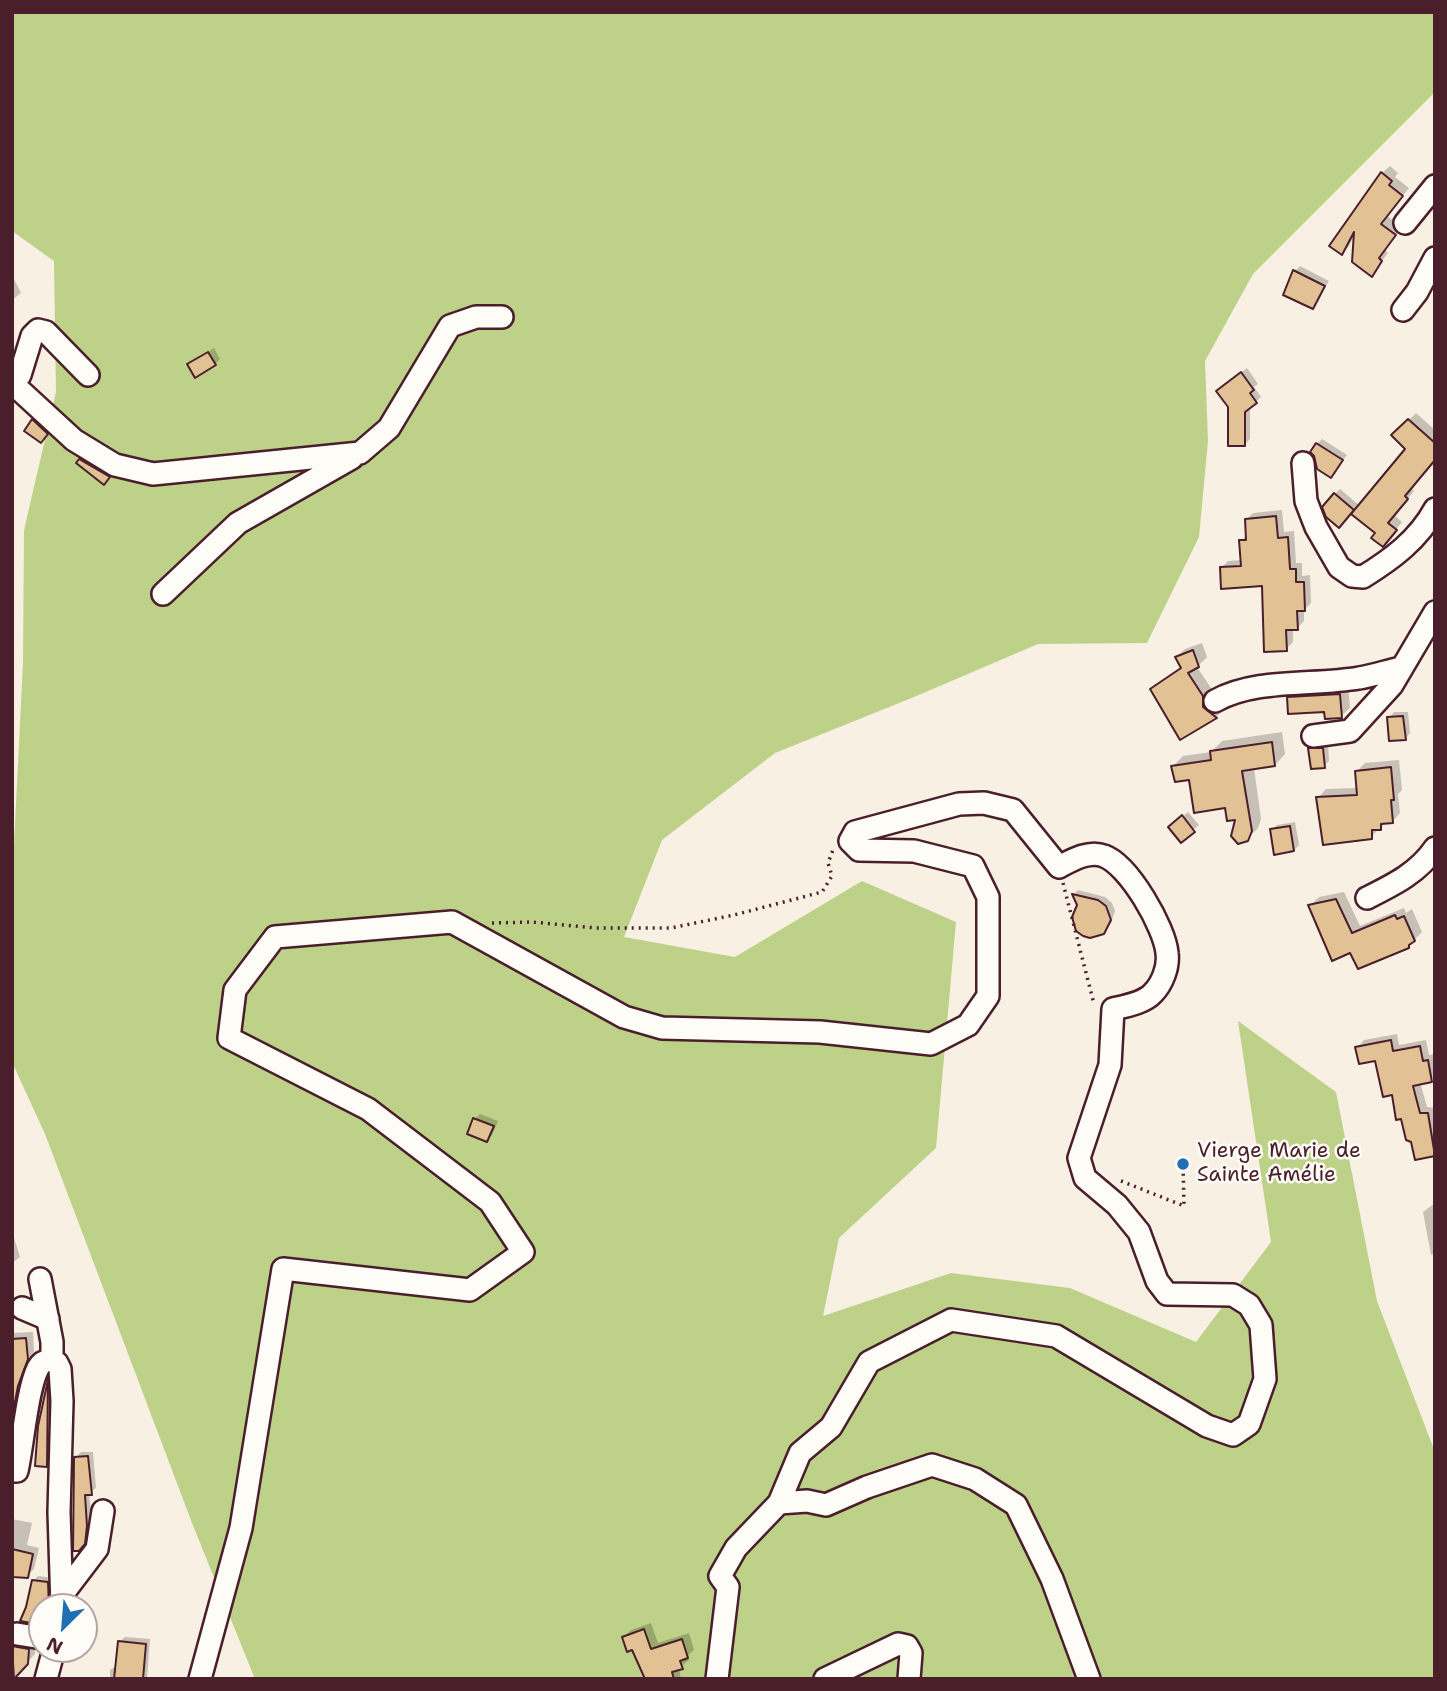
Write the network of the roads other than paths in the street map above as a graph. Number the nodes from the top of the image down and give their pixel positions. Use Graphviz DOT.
graph roads {
  1 [pos="1435,186"];
  2 [pos="1405,223"];
  3 [pos="1435,258"];
  4 [pos="1403,310"];
  5 [pos="502,317"];
  6 [pos="12,374"];
  7 [pos="88,375"];
  8 [pos="12,383"];
  9 [pos="360,453"];
  10 [pos="1303,463"];
  11 [pos="1435,509"];
  12 [pos="163,594"];
  13 [pos="1435,612"];
  14 [pos="1401,668"];
  15 [pos="1214,701"];
  16 [pos="1313,736"];
  17 [pos="1435,848"];
  18 [pos="1367,898"];
  19 [pos="40,1279"];
  20 [pos="22,1308"];
  21 [pos="48,1319"];
  22 [pos="52,1359"];
  23 [pos="12,1471"];
  24 [pos="779,1503"];
  25 [pos="103,1511"];
  26 [pos="62,1593"];
  27 [pos="67,1593"];
  28 [pos="17,1634"];
  29 [pos="28,1636"];
  30 [pos="200,1679"];
  31 [pos="716,1679"];
  32 [pos="825,1679"];
  33 [pos="909,1679"];
  34 [pos="1089,1679"];
  1 -- 2 [label="street"];
  3 -- 4 [label="street"];
  5 -- 9 [label="street"];
  6 -- 7 [label="street"];
  8 -- 9 [label="street"];
  9 -- 12 [label="street"];
  10 -- 11 [label="street"];
  13 -- 14 [label="street"];
  14 -- 15 [label="street"];
  14 -- 16 [label="street"];
  17 -- 18 [label="street"];
  19 -- 21 [label="street"];
  20 -- 21 [label="street"];
  21 -- 22 [label="street"];
  22 -- 23 [label="street"];
  22 -- 26 [label="street"];
  24 -- 30 [label="street"];
  24 -- 31 [label="street"];
  24 -- 34 [label="street"];
  25 -- 27 [label="street"];
  28 -- 29 [label="street"];
  32 -- 33 [label="street"];
}
